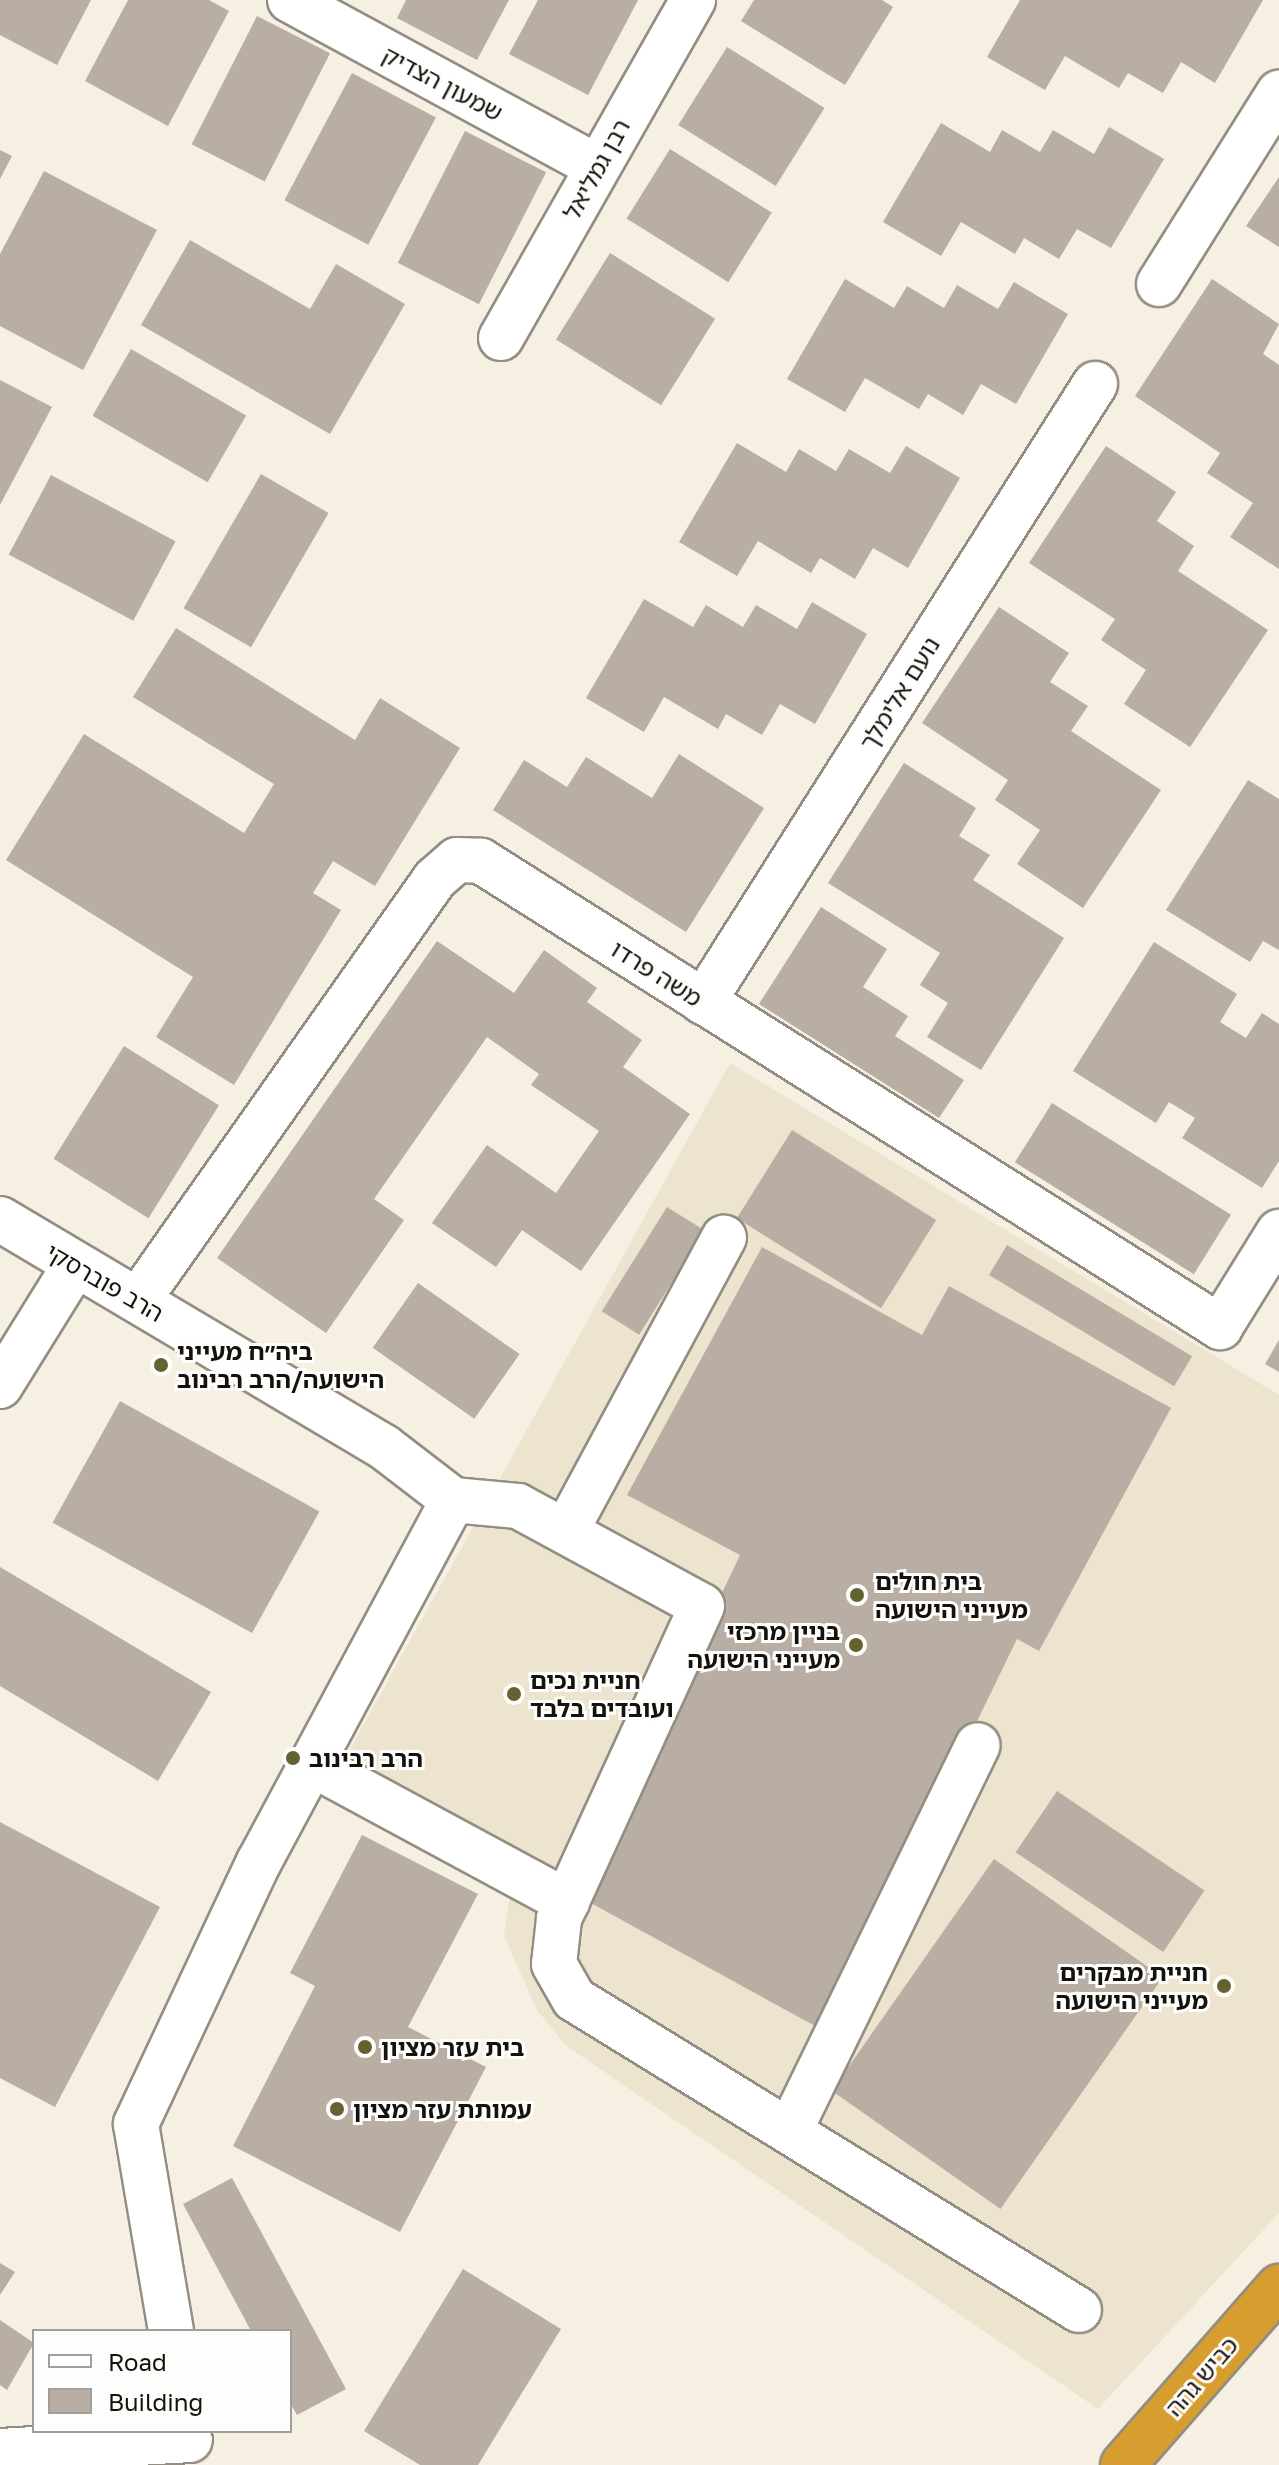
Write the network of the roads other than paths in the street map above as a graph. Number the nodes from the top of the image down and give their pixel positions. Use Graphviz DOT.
graph roads {
  1 [pos="290,0"];
  2 [pos="693,0"];
  3 [pos="1279,93"];
  4 [pos="597,167"];
  5 [pos="1159,284"];
  6 [pos="501,338"];
  7 [pos="1095,384"];
  8 [pos="703,1002"];
  9 [pos="0,1219"];
  10 [pos="1279,1232"];
  11 [pos="724,1238"];
  12 [pos="75,1265"];
  13 [pos="138,1300"];
  14 [pos="0,1386"];
  15 [pos="453,1500"];
  16 [pos="567,1529"];
  17 [pos="978,1745"];
  18 [pos="312,1764"];
  19 [pos="567,1902"];
  20 [pos="790,2130"];
  21 [pos="1279,2287"];
  22 [pos="1079,2310"];
  23 [pos="171,2329"];
  24 [pos="194,2445"];
  25 [pos="0,2451"];
  26 [pos="1123,2465"];
  1 -- 4 [label="street, שמעון הצדיק"];
  2 -- 4 [label="street, רבן גמליאל"];
  3 -- 5 [label="street"];
  4 -- 6 [label="street, רבן גמליאל"];
  7 -- 8 [label="street, נועם אלימלך"];
  8 -- 10 [label="street, משה פרדו"];
  8 -- 13 [label="street, משה פרדו"];
  9 -- 12 [label="street, הרב פוברסקי"];
  11 -- 16 [label="street"];
  12 -- 13 [label="street, הרב פוברסקי"];
  12 -- 14 [label="street"];
  13 -- 15 [label="street, הרב פוברסקי"];
  15 -- 16 [label="street"];
  15 -- 18 [label="street"];
  16 -- 19 [label="street"];
  17 -- 20 [label="street"];
  18 -- 19 [label="street"];
  18 -- 23 [label="street"];
  19 -- 20 [label="street"];
  20 -- 22 [label="street"];
  21 -- 26 [label="highway, כביש גהה"];
  24 -- 25 [label="street"];
}
